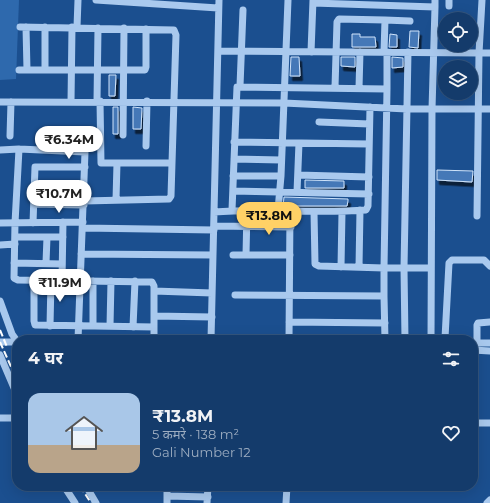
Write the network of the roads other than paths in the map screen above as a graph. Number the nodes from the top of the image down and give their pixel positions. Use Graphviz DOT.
graph roads {
  1 [pos="78,0"];
  2 [pos="96,0"];
  3 [pos="288,0"];
  4 [pos="482,0"];
  5 [pos="313,1"];
  6 [pos="379,3"];
  7 [pos="219,4"];
  8 [pos="435,4"];
  9 [pos="243,10"];
  10 [pos="385,20"];
  11 [pos="410,21"];
  12 [pos="45,27"];
  13 [pos="75,27"];
  14 [pos="98,28"];
  15 [pos="124,28"];
  16 [pos="146,29"];
  17 [pos="218,51"];
  18 [pos="241,51"];
  19 [pos="286,52"];
  20 [pos="311,52"];
  21 [pos="360,52"];
  22 [pos="386,52"];
  23 [pos="408,52"];
  24 [pos="433,52"];
  25 [pos="336,53"];
  26 [pos="479,53"];
  27 [pos="490,53"];
  28 [pos="19,70"];
  29 [pos="27,70"];
  30 [pos="45,70"];
  31 [pos="72,70"];
  32 [pos="97,70"];
  33 [pos="124,70"];
  34 [pos="240,86"];
  35 [pos="285,87"];
  36 [pos="335,87"];
  37 [pos="359,88"];
  38 [pos="387,89"];
  39 [pos="98,101"];
  40 [pos="124,101"];
  41 [pos="147,101"];
  42 [pos="0,102"];
  43 [pos="11,102"];
  44 [pos="71,102"];
  45 [pos="174,102"];
  46 [pos="216,102"];
  47 [pos="236,103"];
  48 [pos="284,103"];
  49 [pos="370,107"];
  50 [pos="385,108"];
  51 [pos="407,109"];
  52 [pos="432,109"];
  53 [pos="480,109"];
  54 [pos="490,109"];
  55 [pos="319,122"];
  56 [pos="369,124"];
  57 [pos="123,135"];
  58 [pos="10,136"];
  59 [pos="234,142"];
  60 [pos="282,143"];
  61 [pos="299,143"];
  62 [pos="369,144"];
  63 [pos="146,146"];
  64 [pos="19,149"];
  65 [pos="0,150"];
  66 [pos="234,159"];
  67 [pos="281,160"];
  68 [pos="117,163"];
  69 [pos="172,164"];
  70 [pos="85,167"];
  71 [pos="298,175"];
  72 [pos="234,176"];
  73 [pos="281,176"];
  74 [pos="369,176"];
  75 [pos="233,191"];
  76 [pos="279,191"];
  77 [pos="297,192"];
  78 [pos="369,194"];
  79 [pos="116,200"];
  80 [pos="84,203"];
  81 [pos="34,204"];
  82 [pos="232,210"];
  83 [pos="247,210"];
  84 [pos="278,210"];
  85 [pos="360,210"];
  86 [pos="290,211"];
  87 [pos="214,212"];
  88 [pos="314,212"];
  89 [pos="342,212"];
  90 [pos="477,216"];
  91 [pos="63,222"];
  92 [pos="0,223"];
  93 [pos="15,223"];
  94 [pos="34,223"];
  95 [pos="83,225"];
  96 [pos="247,226"];
  97 [pos="291,227"];
  98 [pos="214,228"];
  99 [pos="14,237"];
  100 [pos="47,237"];
  101 [pos="63,237"];
  102 [pos="14,244"];
  103 [pos="0,245"];
  104 [pos="82,254"];
  105 [pos="213,255"];
  106 [pos="233,255"];
  107 [pos="246,255"];
  108 [pos="290,255"];
  109 [pos="14,263"];
  110 [pos="46,263"];
  111 [pos="62,264"];
  112 [pos="341,266"];
  113 [pos="490,266"];
  114 [pos="360,267"];
  115 [pos="384,268"];
  116 [pos="404,268"];
  117 [pos="431,268"];
  118 [pos="34,280"];
  119 [pos="51,280"];
  120 [pos="62,280"];
  121 [pos="80,280"];
  122 [pos="93,281"];
  123 [pos="111,281"];
  124 [pos="135,281"];
  125 [pos="154,291"];
  126 [pos="212,292"];
  127 [pos="235,294"];
  128 [pos="289,295"];
  129 [pos="384,296"];
  130 [pos="0,301"];
  131 [pos="154,316"];
  132 [pos="212,317"];
  133 [pos="289,322"];
  134 [pos="490,322"];
  135 [pos="385,323"];
  136 [pos="50,326"];
  137 [pos="78,326"];
  138 [pos="93,326"];
  139 [pos="110,326"];
  140 [pos="133,327"];
  141 [pos="154,328"];
  142 [pos="13,335"];
  143 [pos="78,335"];
  144 [pos="154,335"];
  145 [pos="211,335"];
  146 [pos="289,335"];
  147 [pos="385,335"];
  148 [pos="405,335"];
  149 [pos="431,335"];
  150 [pos="445,335"];
  151 [pos="476,335"];
  152 [pos="0,342"];
  153 [pos="12,342"];
  154 [pos="478,343"];
  155 [pos="490,343"];
  156 [pos="478,350"];
  157 [pos="490,351"];
  158 [pos="0,355"];
  159 [pos="12,383"];
  160 [pos="0,418"];
  161 [pos="12,418"];
  162 [pos="478,423"];
  163 [pos="489,424"];
  164 [pos="67,491"];
  165 [pos="89,491"];
  166 [pos="287,491"];
  167 [pos="167,500"];
  168 [pos="208,500"];
  169 [pos="490,500"];
  170 [pos="75,503"];
  171 [pos="96,503"];
  172 [pos="286,503"];
  173 [pos="487,503"];
  1 -- 13 [label="street"];
  2 -- 7 [label="street"];
  3 -- 19 [label="street"];
  4 -- 26 [label="street"];
  5 -- 6 [label="street"];
  5 -- 20 [label="street"];
  6 -- 8 [label="street"];
  7 -- 17 [label="street"];
  8 -- 24 [label="street"];
  9 -- 18 [label="street"];
  10 -- 11 [label="street"];
  10 -- 22 [label="street"];
  10 -- 25 [label="street"];
  12 -- 13 [label="street"];
  12 -- 29 [label="street"];
  12 -- 30 [label="street"];
  13 -- 14 [label="street"];
  13 -- 31 [label="street"];
  14 -- 15 [label="street"];
  14 -- 32 [label="street"];
  15 -- 16 [label="street"];
  15 -- 33 [label="street"];
  16 -- 33 [label="street"];
  16 -- 45 [label="street"];
  17 -- 18 [label="street"];
  17 -- 46 [label="street"];
  18 -- 19 [label="street"];
  18 -- 34 [label="street"];
  19 -- 20 [label="street"];
  19 -- 35 [label="street"];
  20 -- 25 [label="street"];
  21 -- 22 [label="street"];
  21 -- 25 [label="street"];
  21 -- 37 [label="street"];
  22 -- 23 [label="street"];
  22 -- 38 [label="street"];
  23 -- 24 [label="street"];
  23 -- 51 [label="street"];
  24 -- 26 [label="street"];
  24 -- 52 [label="street"];
  25 -- 36 [label="street"];
  26 -- 27 [label="street"];
  26 -- 53 [label="street"];
  28 -- 29 [label="street"];
  29 -- 30 [label="street"];
  30 -- 31 [label="street"];
  31 -- 32 [label="street"];
  31 -- 44 [label="street"];
  32 -- 33 [label="street"];
  32 -- 39 [label="street"];
  33 -- 40 [label="street"];
  34 -- 35 [label="street"];
  34 -- 47 [label="street"];
  35 -- 36 [label="street"];
  35 -- 48 [label="street"];
  36 -- 37 [label="street"];
  37 -- 38 [label="street"];
  38 -- 50 [label="street"];
  39 -- 40 [label="street"];
  39 -- 44 [label="street"];
  39 -- 68 [label="street"];
  40 -- 41 [label="street"];
  40 -- 57 [label="street"];
  41 -- 45 [label="street"];
  41 -- 63 [label="street"];
  42 -- 43 [label="street"];
  43 -- 44 [label="street"];
  43 -- 58 [label="street"];
  45 -- 46 [label="street"];
  45 -- 69 [label="street"];
  46 -- 47 [label="street"];
  46 -- 87 [label="street"];
  47 -- 48 [label="street"];
  47 -- 59 [label="street"];
  48 -- 49 [label="street"];
  48 -- 60 [label="street"];
  49 -- 50 [label="street"];
  49 -- 56 [label="street"];
  50 -- 51 [label="street"];
  50 -- 115 [label="street"];
  51 -- 52 [label="street"];
  51 -- 116 [label="street"];
  52 -- 53 [label="street"];
  52 -- 117 [label="street"];
  53 -- 54 [label="street"];
  53 -- 90 [label="street"];
  55 -- 56 [label="street"];
  56 -- 62 [label="street"];
  59 -- 60 [label="street"];
  59 -- 66 [label="street"];
  60 -- 61 [label="street"];
  60 -- 67 [label="street"];
  61 -- 62 [label="street"];
  61 -- 71 [label="street"];
  62 -- 74 [label="street"];
  64 -- 65 [label="street"];
  64 -- 70 [label="street"];
  64 -- 93 [label="street"];
  66 -- 67 [label="street"];
  66 -- 72 [label="street"];
  67 -- 73 [label="street"];
  68 -- 69 [label="street"];
  68 -- 79 [label="street"];
  69 -- 79 [label="street"];
  70 -- 80 [label="street"];
  70 -- 81 [label="street"];
  71 -- 74 [label="street"];
  71 -- 77 [label="street"];
  72 -- 73 [label="street"];
  72 -- 75 [label="street"];
  73 -- 76 [label="street"];
  74 -- 78 [label="street"];
  75 -- 76 [label="street"];
  75 -- 82 [label="street"];
  76 -- 77 [label="street"];
  76 -- 84 [label="street"];
  77 -- 78 [label="street"];
  78 -- 85 [label="street"];
  79 -- 80 [label="street"];
  80 -- 81 [label="street"];
  80 -- 95 [label="street"];
  81 -- 94 [label="street"];
  82 -- 83 [label="street"];
  82 -- 87 [label="street"];
  83 -- 84 [label="street"];
  83 -- 96 [label="street"];
  84 -- 86 [label="street"];
  85 -- 89 [label="street"];
  85 -- 114 [label="street"];
  86 -- 88 [label="street"];
  86 -- 97 [label="street"];
  87 -- 98 [label="street"];
  88 -- 89 [label="street"];
  88 -- 112 [label="street"];
  89 -- 112 [label="street"];
  91 -- 94 [label="street"];
  91 -- 95 [label="street"];
  91 -- 101 [label="street"];
  92 -- 93 [label="street"];
  93 -- 94 [label="street"];
  93 -- 99 [label="street"];
  95 -- 98 [label="street"];
  95 -- 104 [label="street"];
  96 -- 97 [label="street"];
  96 -- 98 [label="street"];
  96 -- 107 [label="street"];
  97 -- 108 [label="street"];
  98 -- 105 [label="street"];
  99 -- 100 [label="street"];
  99 -- 102 [label="street"];
  100 -- 101 [label="street"];
  100 -- 110 [label="street"];
  101 -- 111 [label="street"];
  102 -- 103 [label="street"];
  102 -- 109 [label="street"];
  104 -- 105 [label="street"];
  104 -- 121 [label="street"];
  105 -- 126 [label="street"];
  106 -- 107 [label="street"];
  107 -- 108 [label="street"];
  108 -- 128 [label="street"];
  109 -- 110 [label="street"];
  109 -- 118 [label="street"];
  110 -- 111 [label="street"];
  111 -- 120 [label="street"];
  112 -- 114 [label="street"];
  113 -- 150 [label="street"];
  114 -- 115 [label="street"];
  115 -- 116 [label="street"];
  115 -- 129 [label="street"];
  116 -- 117 [label="street"];
  116 -- 148 [label="street"];
  117 -- 149 [label="street"];
  118 -- 119 [label="street"];
  118 -- 136 [label="street"];
  119 -- 120 [label="street"];
  119 -- 136 [label="street"];
  120 -- 121 [label="street"];
  121 -- 122 [label="street"];
  121 -- 137 [label="street"];
  122 -- 123 [label="street"];
  122 -- 138 [label="street"];
  123 -- 124 [label="street"];
  123 -- 139 [label="street"];
  124 -- 125 [label="street"];
  124 -- 140 [label="street"];
  125 -- 126 [label="street"];
  125 -- 131 [label="street"];
  126 -- 132 [label="street"];
  127 -- 128 [label="street"];
  128 -- 129 [label="street"];
  128 -- 133 [label="street"];
  129 -- 135 [label="street"];
  130 -- 142 [label="street"];
  131 -- 132 [label="street"];
  131 -- 141 [label="street"];
  132 -- 145 [label="street"];
  133 -- 135 [label="street"];
  133 -- 146 [label="street"];
  134 -- 151 [label="street"];
  135 -- 147 [label="street"];
  136 -- 137 [label="street"];
  137 -- 138 [label="street"];
  137 -- 143 [label="street"];
  138 -- 139 [label="street"];
  139 -- 140 [label="street"];
  140 -- 141 [label="street"];
  141 -- 144 [label="street"];
  152 -- 153 [label="street"];
  154 -- 155 [label="street"];
  156 -- 157 [label="street"];
  158 -- 159 [label="street"];
  160 -- 161 [label="street"];
  162 -- 163 [label="street"];
  164 -- 170 [label="street"];
  165 -- 171 [label="street"];
  166 -- 172 [label="street"];
  167 -- 168 [label="street"];
  169 -- 173 [label="street"];
}
